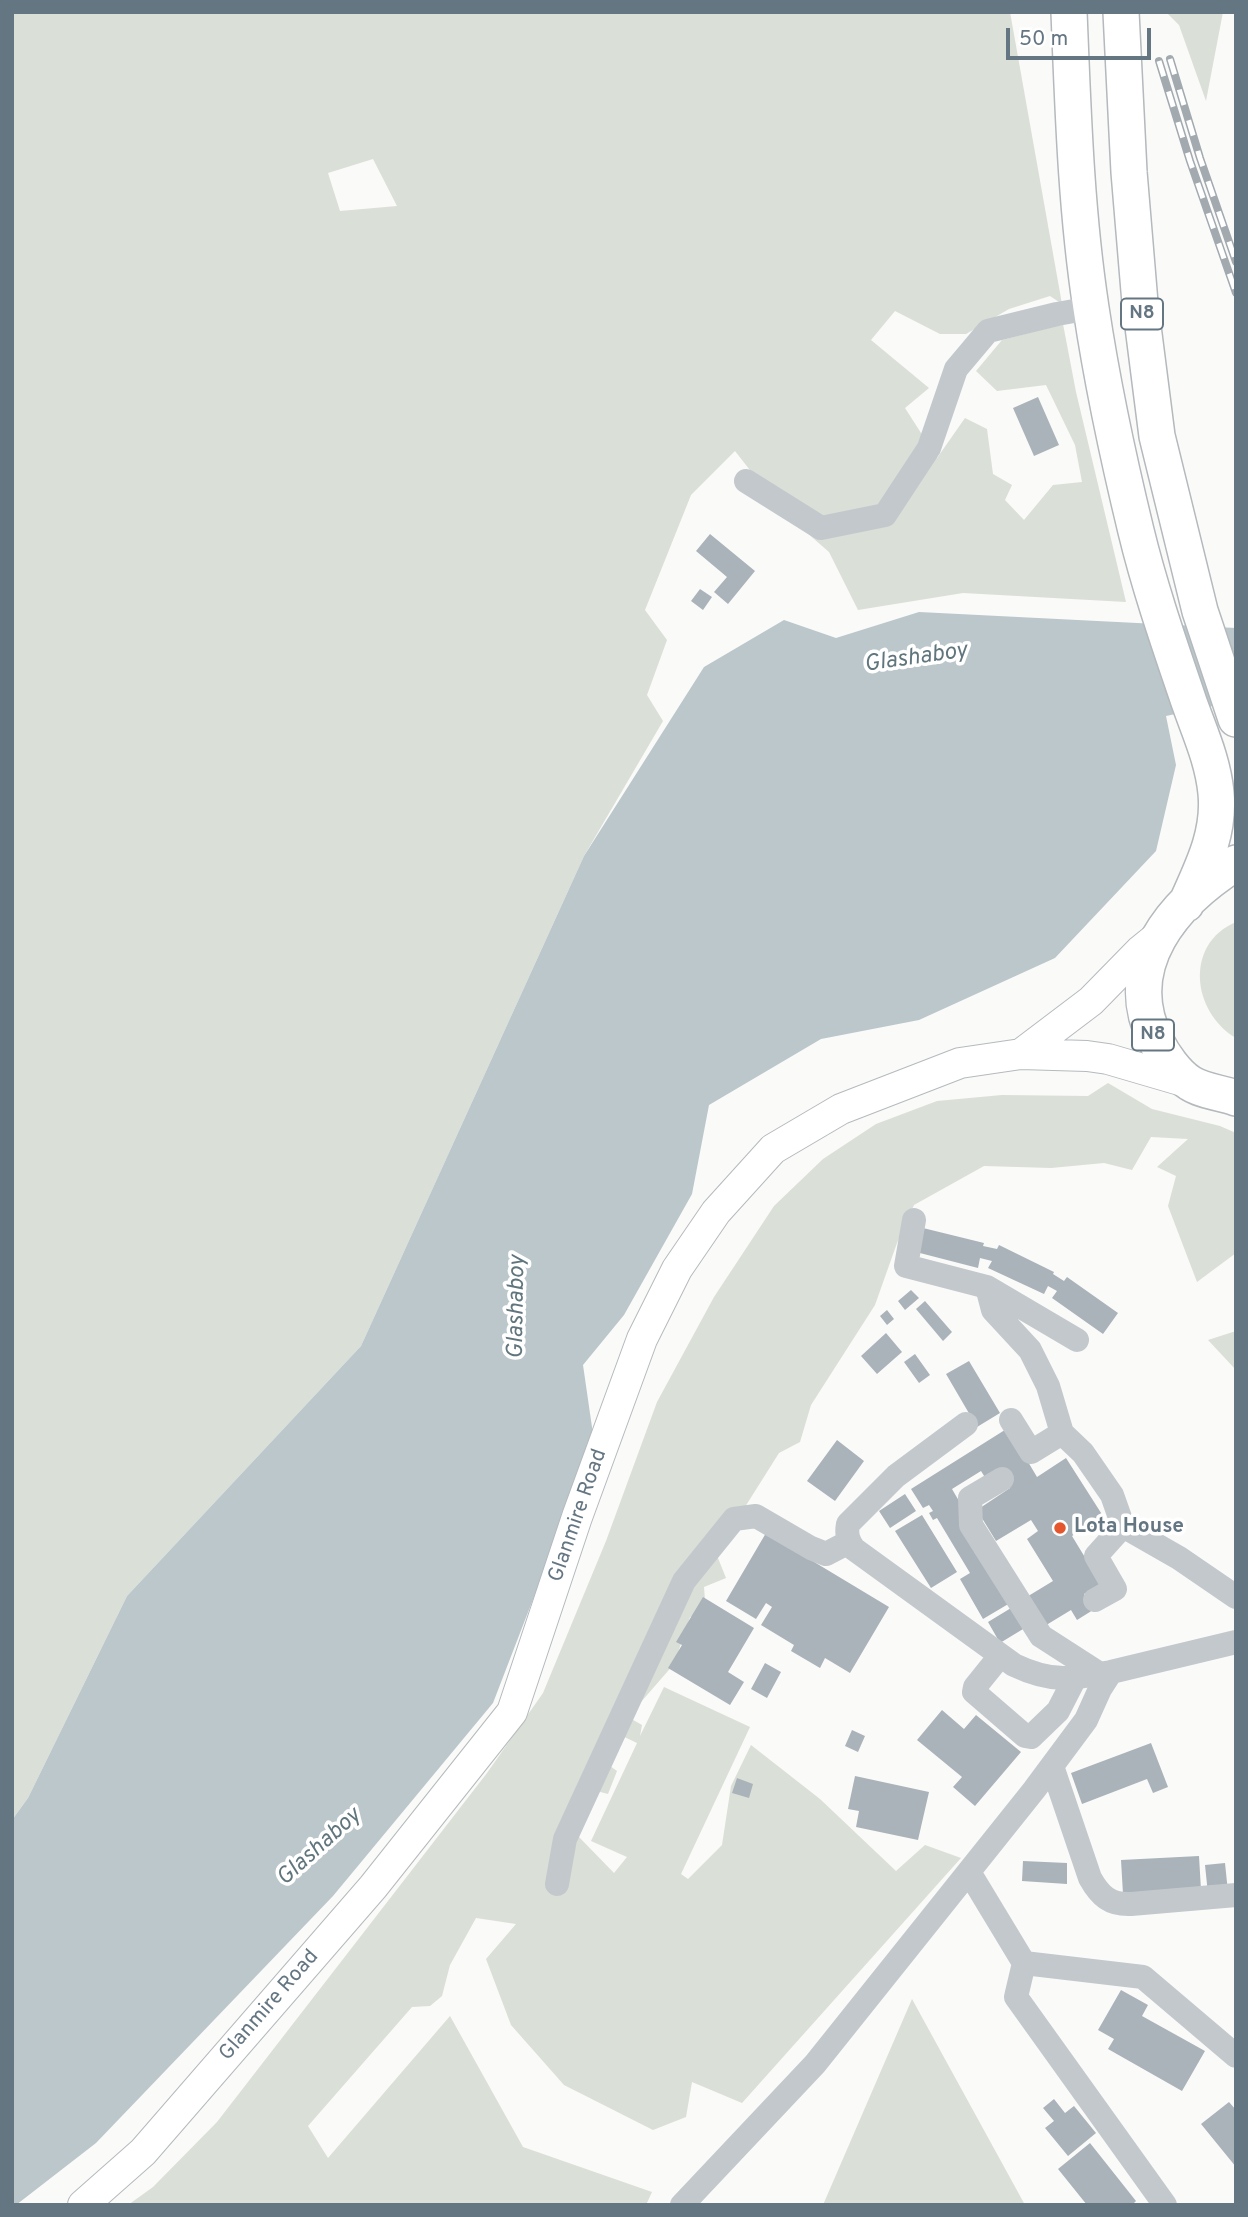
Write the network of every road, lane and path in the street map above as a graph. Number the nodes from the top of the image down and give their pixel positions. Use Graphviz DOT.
graph roads {
  1 [pos="1046,12"];
  2 [pos="1069,12"];
  3 [pos="1121,12"];
  4 [pos="1073,118"];
  5 [pos="1091,308"];
  6 [pos="746,481"];
  7 [pos="1233,712"];
  8 [pos="1236,863"];
  9 [pos="1186,904"];
  10 [pos="1163,933"];
  11 [pos="1021,1054"];
  12 [pos="1190,1083"];
  13 [pos="1236,1098"];
  14 [pos="914,1220"];
  15 [pos="987,1287"];
  16 [pos="1077,1340"];
  17 [pos="1011,1420"];
  18 [pos="966,1424"];
  19 [pos="1062,1433"];
  20 [pos="1002,1479"];
  21 [pos="1124,1526"];
  22 [pos="849,1542"];
  23 [pos="1236,1597"];
  24 [pos="1095,1600"];
  25 [pos="1236,1642"];
  26 [pos="1000,1656"];
  27 [pos="1106,1673"];
  28 [pos="1075,1678"];
  29 [pos="1052,1766"];
  30 [pos="969,1872"];
  31 [pos="557,1884"];
  32 [pos="1236,1895"];
  33 [pos="1024,1963"];
  34 [pos="1236,2056"];
  35 [pos="83,2205"];
  36 [pos="682,2205"];
  37 [pos="1165,2205"];
  1 -- 4 [label="highway"];
  2 -- 4 [label="highway"];
  3 -- 7 [label="highway, N8"];
  4 -- 5 [label="highway, N8"];
  5 -- 6 [label="lane"];
  5 -- 9 [label="highway, N8"];
  8 -- 9 [label="highway, N8"];
  9 -- 10 [label="highway, N8"];
  10 -- 11 [label="main road"];
  10 -- 12 [label="highway, N8"];
  11 -- 12 [label="main road, Glanmire Road"];
  11 -- 35 [label="main road, Glanmire Road"];
  12 -- 13 [label="highway, N8"];
  14 -- 15 [label="lane"];
  15 -- 16 [label="lane"];
  15 -- 19 [label="lane"];
  17 -- 19 [label="lane"];
  18 -- 22 [label="lane"];
  19 -- 21 [label="lane"];
  20 -- 27 [label="lane"];
  21 -- 23 [label="lane"];
  21 -- 24 [label="lane"];
  22 -- 26 [label="lane"];
  22 -- 31 [label="lane"];
  25 -- 27 [label="lane"];
  26 -- 28 [label="lane"];
  26 -- 28 [label="lane"];
  27 -- 28 [label="lane"];
  27 -- 29 [label="lane"];
  29 -- 30 [label="lane"];
  29 -- 32 [label="lane"];
  30 -- 33 [label="lane"];
  30 -- 36 [label="lane"];
  33 -- 34 [label="lane"];
  33 -- 37 [label="lane"];
}
